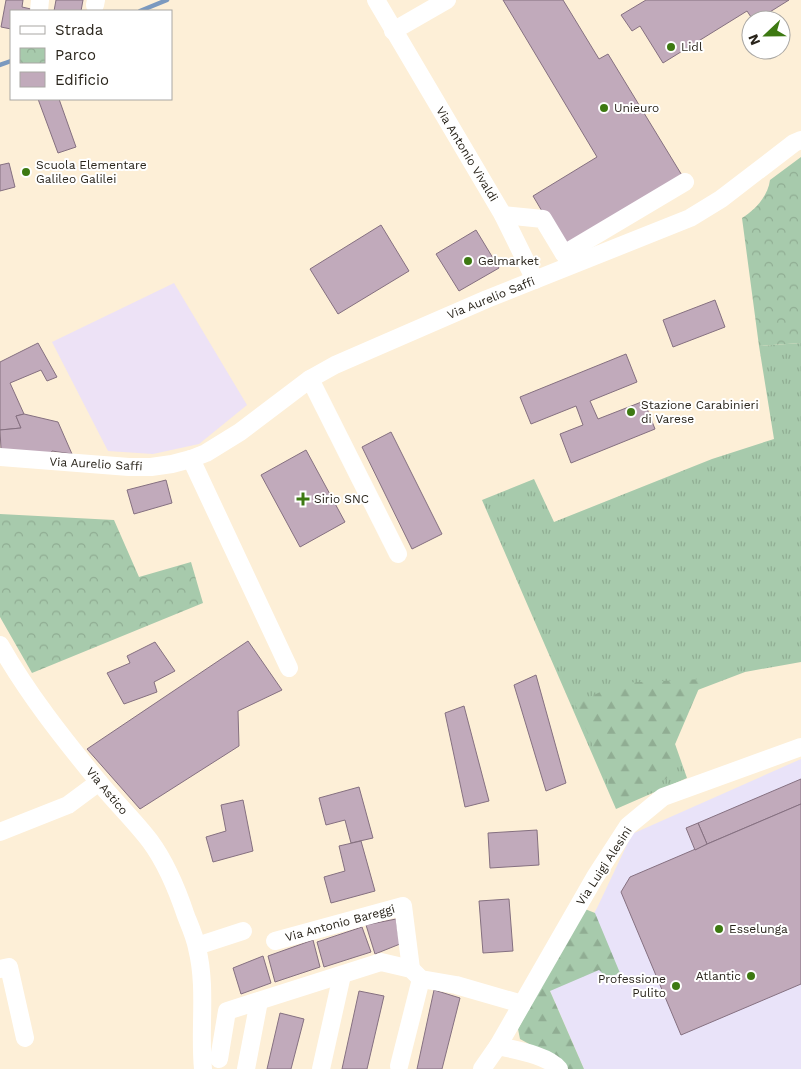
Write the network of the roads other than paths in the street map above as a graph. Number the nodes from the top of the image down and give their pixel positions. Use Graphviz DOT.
graph roads {
  1 [pos="376,0"];
  2 [pos="447,0"];
  3 [pos="393,31"];
  4 [pos="799,139"];
  5 [pos="685,182"];
  6 [pos="503,215"];
  7 [pos="623,219"];
  8 [pos="635,241"];
  9 [pos="535,280"];
  10 [pos="310,379"];
  11 [pos="0,457"];
  12 [pos="191,459"];
  13 [pos="398,554"];
  14 [pos="0,646"];
  15 [pos="289,668"];
  16 [pos="801,747"];
  17 [pos="99,782"];
  18 [pos="0,832"];
  19 [pos="243,932"];
  20 [pos="275,941"];
  21 [pos="197,946"];
  22 [pos="0,969"];
  23 [pos="416,974"];
  24 [pos="342,975"];
  25 [pos="259,1001"];
  26 [pos="522,1004"];
  27 [pos="25,1038"];
  28 [pos="498,1046"];
  29 [pos="220,1059"];
  30 [pos="399,1066"];
  31 [pos="203,1069"];
  32 [pos="246,1069"];
  33 [pos="321,1069"];
  34 [pos="482,1069"];
  35 [pos="559,1069"];
  1 -- 3 [label="street, Via Antonio Vivaldi"];
  2 -- 3 [label="street"];
  3 -- 6 [label="street, Via Antonio Vivaldi"];
  4 -- 8 [label="street, Via Aurelio Saffi"];
  5 -- 7 [label="street"];
  6 -- 7 [label="street"];
  6 -- 9 [label="street, Via Antonio Vivaldi"];
  7 -- 8 [label="street"];
  8 -- 9 [label="street, Via Aurelio Saffi"];
  9 -- 10 [label="street, Via Aurelio Saffi"];
  10 -- 12 [label="street, Via Aurelio Saffi"];
  10 -- 13 [label="street"];
  11 -- 12 [label="street, Via Aurelio Saffi"];
  12 -- 15 [label="street"];
  14 -- 17 [label="street, Via Astico"];
  16 -- 26 [label="street, Via Luigi Alesini"];
  17 -- 18 [label="street"];
  17 -- 21 [label="street, Via Astico"];
  19 -- 21 [label="street"];
  20 -- 23 [label="street, Via Antonio Bareggi"];
  21 -- 31 [label="street, Via Astico"];
  22 -- 27 [label="street"];
  23 -- 24 [label="street"];
  23 -- 26 [label="street"];
  23 -- 30 [label="street, Via Antonio Bareggi"];
  24 -- 25 [label="street"];
  24 -- 33 [label="street"];
  25 -- 29 [label="street"];
  25 -- 32 [label="street"];
  26 -- 28 [label="street, Via Luigi Alesini"];
  28 -- 34 [label="street, Via Luigi Alesini"];
  28 -- 35 [label="street"];
}
